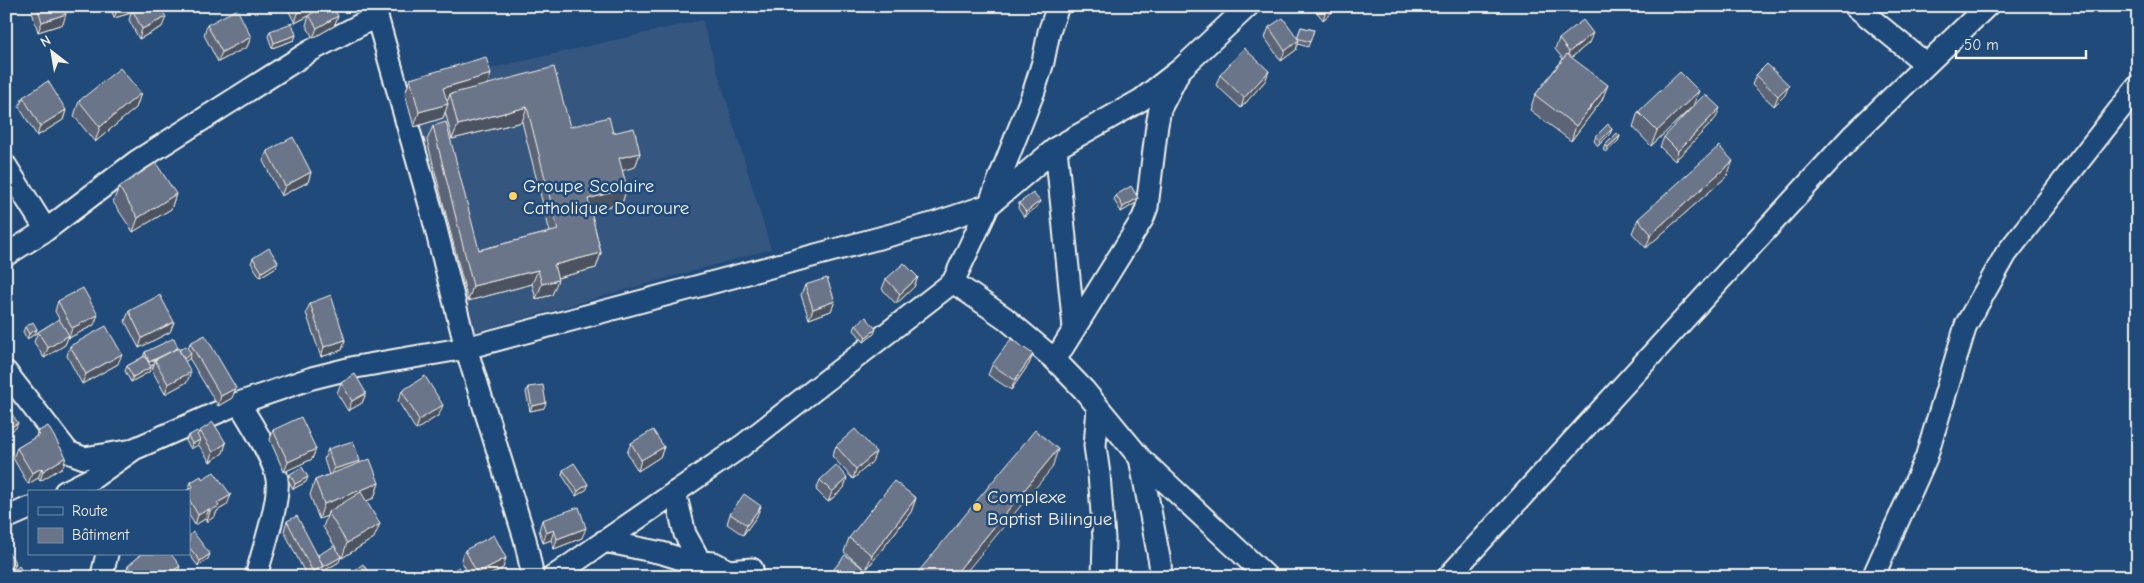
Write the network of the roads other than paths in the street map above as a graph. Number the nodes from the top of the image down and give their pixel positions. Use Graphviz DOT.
graph roads {
  1 [pos="1058,6"];
  2 [pos="1248,6"];
  3 [pos="1855,6"];
  4 [pos="1987,6"];
  5 [pos="376,11"];
  6 [pos="1926,64"];
  7 [pos="1181,69"];
  8 [pos="2138,86"];
  9 [pos="1056,148"];
  10 [pos="6,166"];
  11 [pos="989,205"];
  12 [pos="46,230"];
  13 [pos="6,255"];
  14 [pos="953,282"];
  15 [pos="1074,328"];
  16 [pos="466,348"];
  17 [pos="1055,360"];
  18 [pos="6,372"];
  19 [pos="239,403"];
  20 [pos="1098,407"];
  21 [pos="134,449"];
  22 [pos="1140,458"];
  23 [pos="96,485"];
  24 [pos="74,490"];
  25 [pos="675,492"];
  26 [pos="28,508"];
  27 [pos="6,518"];
  28 [pos="604,541"];
  29 [pos="106,556"];
  30 [pos="698,561"];
  31 [pos="752,569"];
  32 [pos="103,577"];
  33 [pos="256,577"];
  34 [pos="533,577"];
  35 [pos="553,577"];
  36 [pos="1103,577"];
  37 [pos="1161,577"];
  38 [pos="1267,577"];
  39 [pos="1448,577"];
  40 [pos="1873,577"];
  1 -- 11 [label="street"];
  2 -- 7 [label="street"];
  3 -- 6 [label="street"];
  4 -- 6 [label="street"];
  5 -- 12 [label="street"];
  5 -- 16 [label="street"];
  6 -- 39 [label="street"];
  7 -- 9 [label="street"];
  7 -- 15 [label="street"];
  8 -- 40 [label="street"];
  9 -- 11 [label="street"];
  9 -- 15 [label="street"];
  10 -- 12 [label="street"];
  11 -- 14 [label="street"];
  11 -- 16 [label="street"];
  12 -- 13 [label="street"];
  14 -- 17 [label="street"];
  14 -- 25 [label="street"];
  15 -- 17 [label="street"];
  16 -- 19 [label="street"];
  16 -- 34 [label="street"];
  17 -- 20 [label="street"];
  18 -- 21 [label="street"];
  19 -- 21 [label="street"];
  19 -- 33 [label="street"];
  20 -- 22 [label="street"];
  20 -- 36 [label="street"];
  21 -- 23 [label="street"];
  22 -- 37 [label="street"];
  22 -- 38 [label="street"];
  23 -- 24 [label="street"];
  25 -- 28 [label="street"];
  25 -- 30 [label="street"];
  26 -- 27 [label="street"];
  28 -- 30 [label="street"];
  28 -- 35 [label="street"];
  29 -- 32 [label="street"];
  30 -- 31 [label="street"];
}
